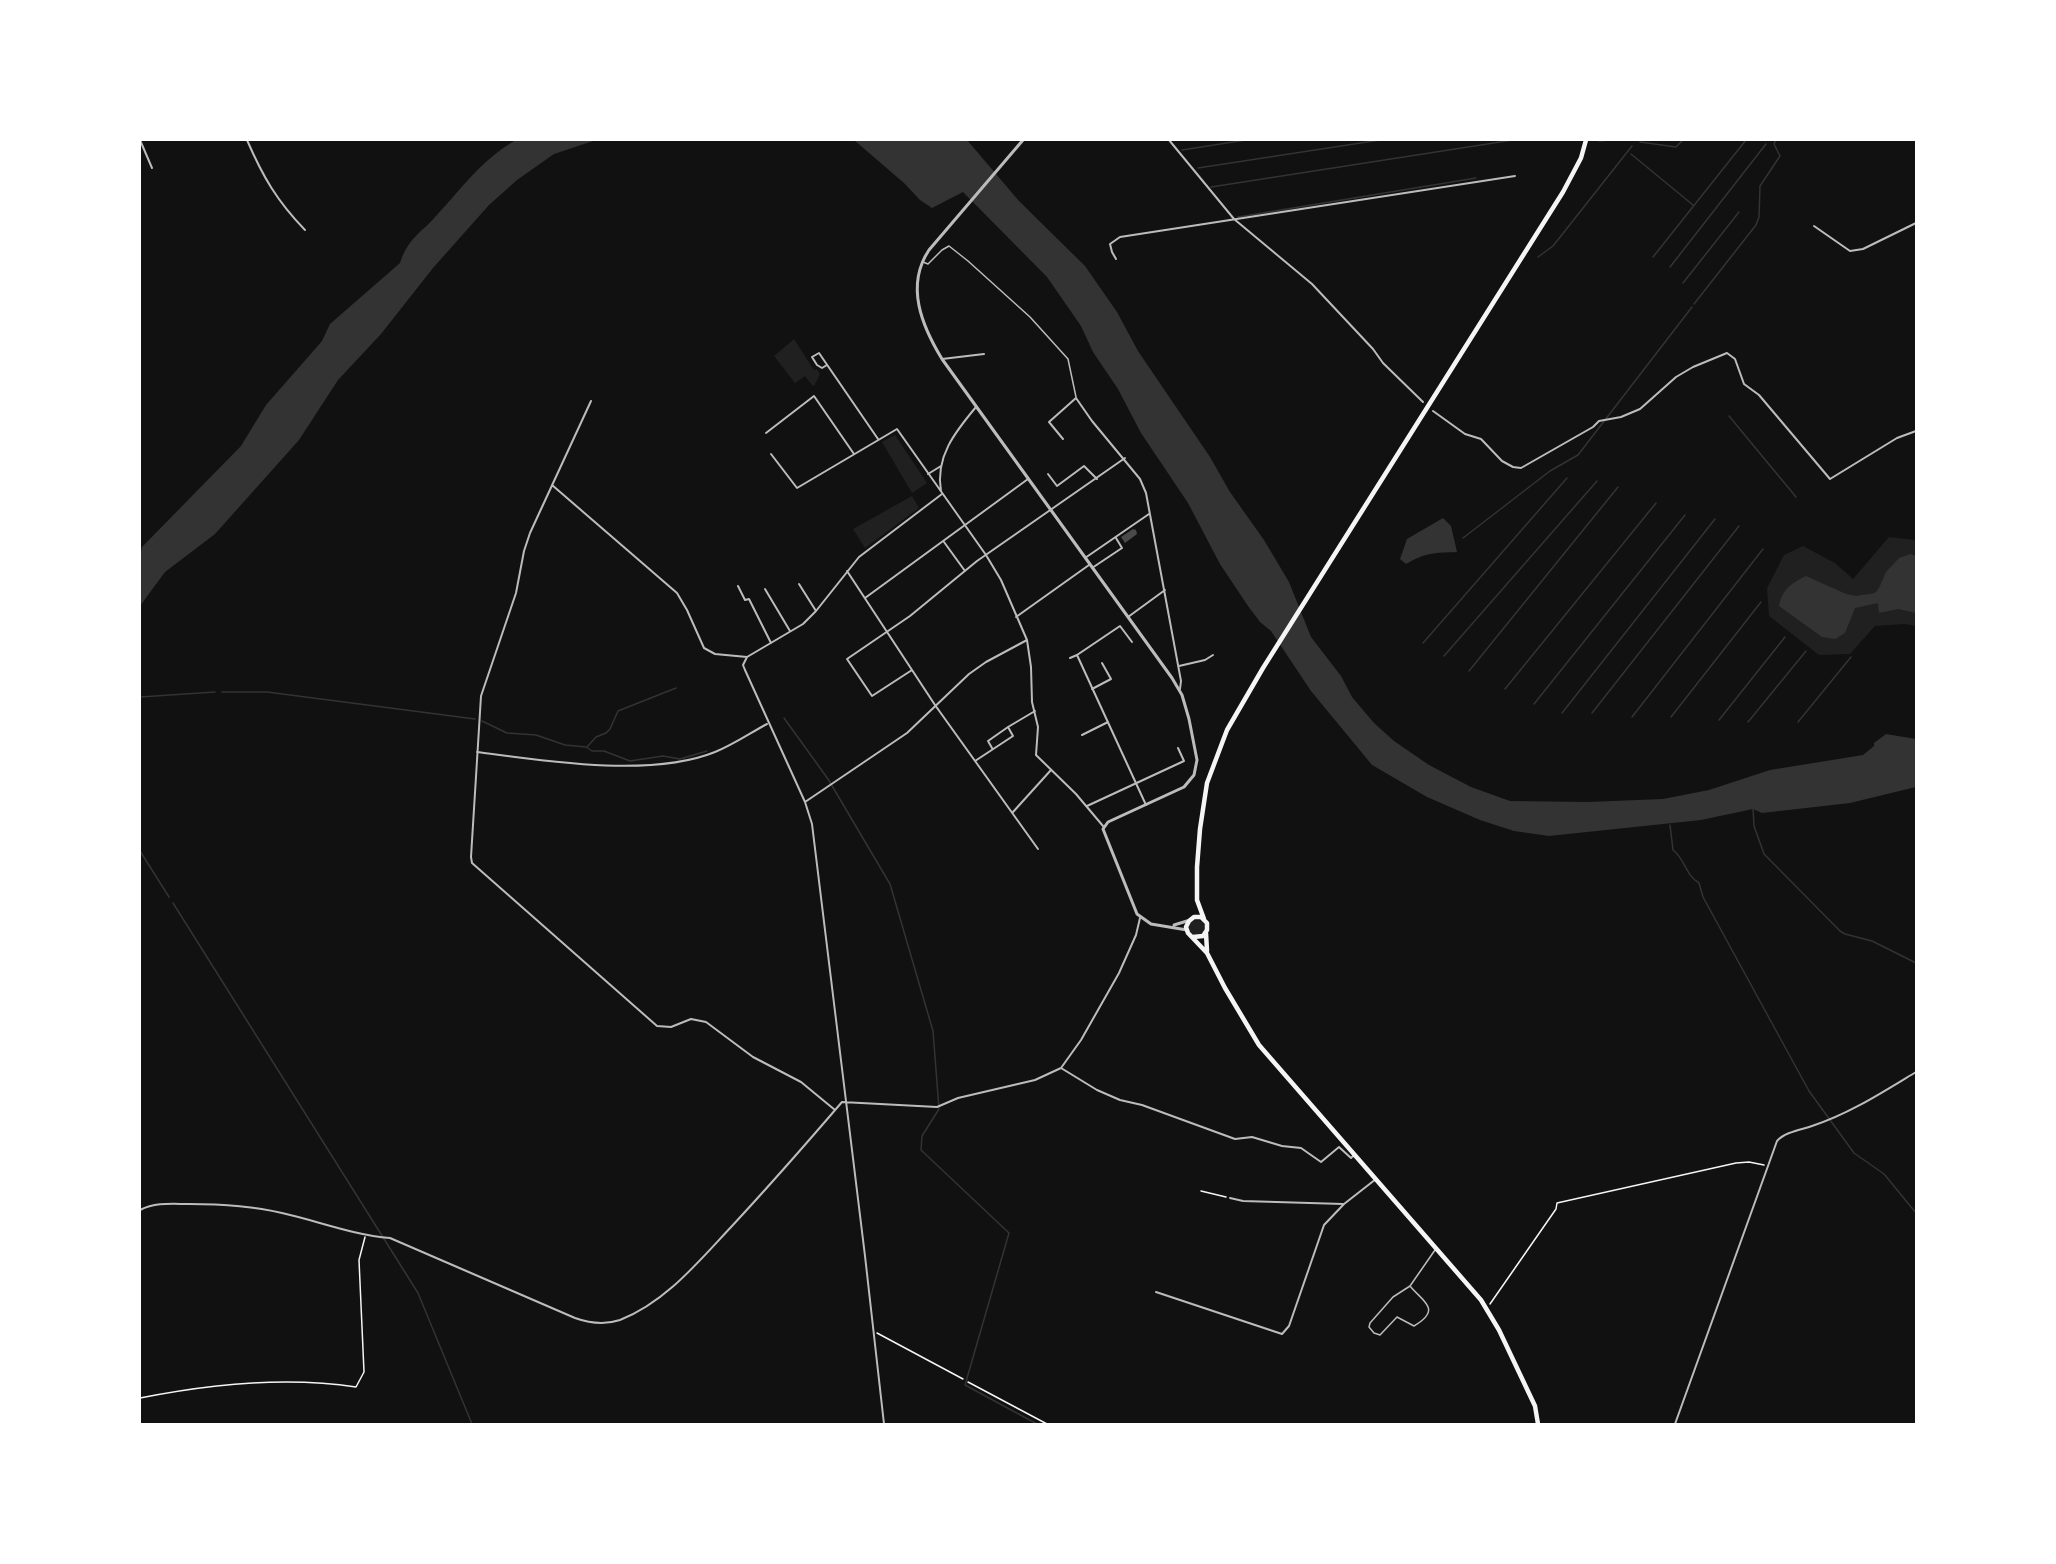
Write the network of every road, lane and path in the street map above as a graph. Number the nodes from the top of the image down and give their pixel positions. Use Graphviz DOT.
graph roads {
  1 [pos="140,140"];
  2 [pos="247,140"];
  3 [pos="1023,140"];
  4 [pos="1169,140"];
  5 [pos="1586,140"];
  6 [pos="152,168"];
  7 [pos="1515,176"];
  8 [pos="1234,219"];
  9 [pos="1917,223"];
  10 [pos="1814,226"];
  11 [pos="305,230"];
  12 [pos="1116,259"];
  13 [pos="922,262"];
  14 [pos="984,354"];
  15 [pos="942,359"];
  16 [pos="827,365"];
  17 [pos="1076,398"];
  18 [pos="591,400"];
  19 [pos="1423,402"];
  20 [pos="976,407"];
  21 [pos="1432,411"];
  22 [pos="1917,431"];
  23 [pos="766,434"];
  24 [pos="1063,439"];
  25 [pos="878,440"];
  26 [pos="771,454"];
  27 [pos="854,454"];
  28 [pos="1125,458"];
  29 [pos="941,466"];
  30 [pos="927,474"];
  31 [pos="1048,474"];
  32 [pos="1097,478"];
  33 [pos="1028,479"];
  34 [pos="551,484"];
  35 [pos="942,494"];
  36 [pos="1051,511"];
  37 [pos="1149,514"];
  38 [pos="965,525"];
  39 [pos="1115,537"];
  40 [pos="943,541"];
  41 [pos="986,555"];
  42 [pos="1084,558"];
  43 [pos="1091,567"];
  44 [pos="847,571"];
  45 [pos="965,571"];
  46 [pos="799,584"];
  47 [pos="738,586"];
  48 [pos="765,589"];
  49 [pos="1165,590"];
  50 [pos="865,598"];
  51 [pos="816,611"];
  52 [pos="1016,617"];
  53 [pos="1127,618"];
  54 [pos="790,631"];
  55 [pos="887,632"];
  56 [pos="1027,640"];
  57 [pos="1132,642"];
  58 [pos="771,643"];
  59 [pos="1077,655"];
  60 [pos="1213,655"];
  61 [pos="747,657"];
  62 [pos="1070,658"];
  63 [pos="1102,663"];
  64 [pos="1179,666"];
  65 [pos="912,670"];
  66 [pos="1092,689"];
  67 [pos="1180,692"];
  68 [pos="935,705"];
  69 [pos="1035,711"];
  70 [pos="1108,722"];
  71 [pos="768,723"];
  72 [pos="1008,727"];
  73 [pos="1082,735"];
  74 [pos="1178,748"];
  75 [pos="992,749"];
  76 [pos="477,752"];
  77 [pos="975,761"];
  78 [pos="1051,770"];
  79 [pos="1136,783"];
  80 [pos="805,802"];
  81 [pos="1146,805"];
  82 [pos="1087,806"];
  83 [pos="1012,813"];
  84 [pos="1103,826"];
  85 [pos="1038,849"];
  86 [pos="1197,900"];
  87 [pos="1140,918"];
  88 [pos="1204,919"];
  89 [pos="1190,920"];
  90 [pos="1169,926"];
  91 [pos="1187,930"];
  92 [pos="1206,933"];
  93 [pos="1193,937"];
  94 [pos="1207,953"];
  95 [pos="1060,1068"];
  96 [pos="1917,1072"];
  97 [pos="846,1102"];
  98 [pos="835,1110"];
  99 [pos="1355,1154"];
  100 [pos="1761,1164"];
  101 [pos="1376,1179"];
  102 [pos="1201,1191"];
  103 [pos="1230,1198"];
  104 [pos="1344,1204"];
  105 [pos="140,1210"];
  106 [pos="365,1235"];
  107 [pos="1437,1248"];
  108 [pos="1410,1286"];
  109 [pos="1156,1292"];
  110 [pos="1486,1307"];
  111 [pos="873,1332"];
  112 [pos="963,1379"];
  113 [pos="968,1382"];
  114 [pos="140,1398"];
  115 [pos="884,1425"];
  116 [pos="1047,1425"];
  117 [pos="1538,1425"];
  118 [pos="1675,1425"];
  1 -- 6 [label="street"];
  2 -- 11 [label="street"];
  3 -- 13 [label="street"];
  4 -- 8 [label="street"];
  5 -- 86 [label="main road"];
  7 -- 8 [label="street"];
  8 -- 12 [label="street"];
  8 -- 19 [label="street"];
  9 -- 10 [label="street"];
  13 -- 15 [label="street"];
  13 -- 17 [label="lane"];
  14 -- 15 [label="street"];
  15 -- 20 [label="street"];
  16 -- 16 [label="street"];
  16 -- 25 [label="street"];
  17 -- 24 [label="street"];
  17 -- 28 [label="street"];
  18 -- 34 [label="street"];
  20 -- 29 [label="street"];
  20 -- 33 [label="street"];
  21 -- 22 [label="street"];
  23 -- 27 [label="street"];
  25 -- 27 [label="street"];
  25 -- 30 [label="street"];
  26 -- 27 [label="street"];
  28 -- 32 [label="street"];
  28 -- 37 [label="street"];
  29 -- 30 [label="street"];
  29 -- 35 [label="street"];
  30 -- 35 [label="street"];
  31 -- 32 [label="street"];
  32 -- 36 [label="street"];
  33 -- 36 [label="street"];
  33 -- 38 [label="street"];
  34 -- 61 [label="street"];
  34 -- 76 [label="street"];
  35 -- 38 [label="street"];
  35 -- 44 [label="street"];
  36 -- 41 [label="street"];
  36 -- 42 [label="street"];
  37 -- 39 [label="street"];
  37 -- 49 [label="street"];
  38 -- 40 [label="street"];
  38 -- 41 [label="street"];
  39 -- 42 [label="street"];
  39 -- 43 [label="street"];
  40 -- 45 [label="street"];
  40 -- 50 [label="street"];
  41 -- 45 [label="street"];
  41 -- 52 [label="street"];
  42 -- 43 [label="street"];
  43 -- 52 [label="street"];
  43 -- 53 [label="street"];
  44 -- 50 [label="street"];
  44 -- 51 [label="street"];
  45 -- 55 [label="street"];
  46 -- 51 [label="street"];
  47 -- 58 [label="street"];
  48 -- 54 [label="street"];
  49 -- 53 [label="street"];
  49 -- 64 [label="street"];
  50 -- 55 [label="street"];
  51 -- 54 [label="street"];
  52 -- 56 [label="street"];
  53 -- 67 [label="street"];
  54 -- 58 [label="street"];
  55 -- 65 [label="street"];
  55 -- 65 [label="street"];
  56 -- 68 [label="street"];
  56 -- 69 [label="street"];
  57 -- 59 [label="street"];
  58 -- 61 [label="street"];
  59 -- 62 [label="street"];
  59 -- 66 [label="street"];
  60 -- 64 [label="street"];
  61 -- 71 [label="street"];
  63 -- 66 [label="street"];
  64 -- 67 [label="street"];
  65 -- 68 [label="street"];
  66 -- 70 [label="street"];
  67 -- 81 [label="street"];
  68 -- 77 [label="street"];
  68 -- 80 [label="street"];
  69 -- 72 [label="street"];
  69 -- 78 [label="street"];
  70 -- 73 [label="street"];
  70 -- 79 [label="street"];
  71 -- 76 [label="street"];
  71 -- 80 [label="street"];
  72 -- 75 [label="street"];
  72 -- 75 [label="street"];
  74 -- 79 [label="street"];
  75 -- 77 [label="street"];
  76 -- 98 [label="street"];
  77 -- 83 [label="street"];
  78 -- 82 [label="street"];
  78 -- 83 [label="street"];
  79 -- 81 [label="street"];
  79 -- 82 [label="street"];
  80 -- 97 [label="street"];
  81 -- 84 [label="street"];
  82 -- 84 [label="street"];
  83 -- 85 [label="street"];
  84 -- 87 [label="street"];
  86 -- 88 [label="main road"];
  86 -- 89 [label="main road"];
  87 -- 90 [label="street"];
  87 -- 95 [label="street"];
  88 -- 89 [label="main road"];
  88 -- 92 [label="main road"];
  89 -- 90 [label="street"];
  89 -- 91 [label="main road"];
  90 -- 91 [label="street"];
  91 -- 93 [label="main road"];
  92 -- 93 [label="main road"];
  92 -- 94 [label="main road"];
  93 -- 94 [label="main road"];
  94 -- 99 [label="main road"];
  95 -- 97 [label="street"];
  95 -- 99 [label="street"];
  96 -- 118 [label="street"];
  97 -- 98 [label="street"];
  97 -- 111 [label="street"];
  98 -- 106 [label="street"];
  99 -- 101 [label="main road"];
  100 -- 110 [label="path"];
  101 -- 104 [label="street"];
  101 -- 107 [label="main road"];
  102 -- 103 [label="path"];
  103 -- 104 [label="street"];
  104 -- 109 [label="street"];
  105 -- 106 [label="street"];
  106 -- 114 [label="path"];
  107 -- 108 [label="lane"];
  107 -- 110 [label="main road"];
  108 -- 108 [label="lane"];
  110 -- 117 [label="main road"];
  111 -- 112 [label="path"];
  111 -- 115 [label="street"];
  113 -- 116 [label="path"];
}
